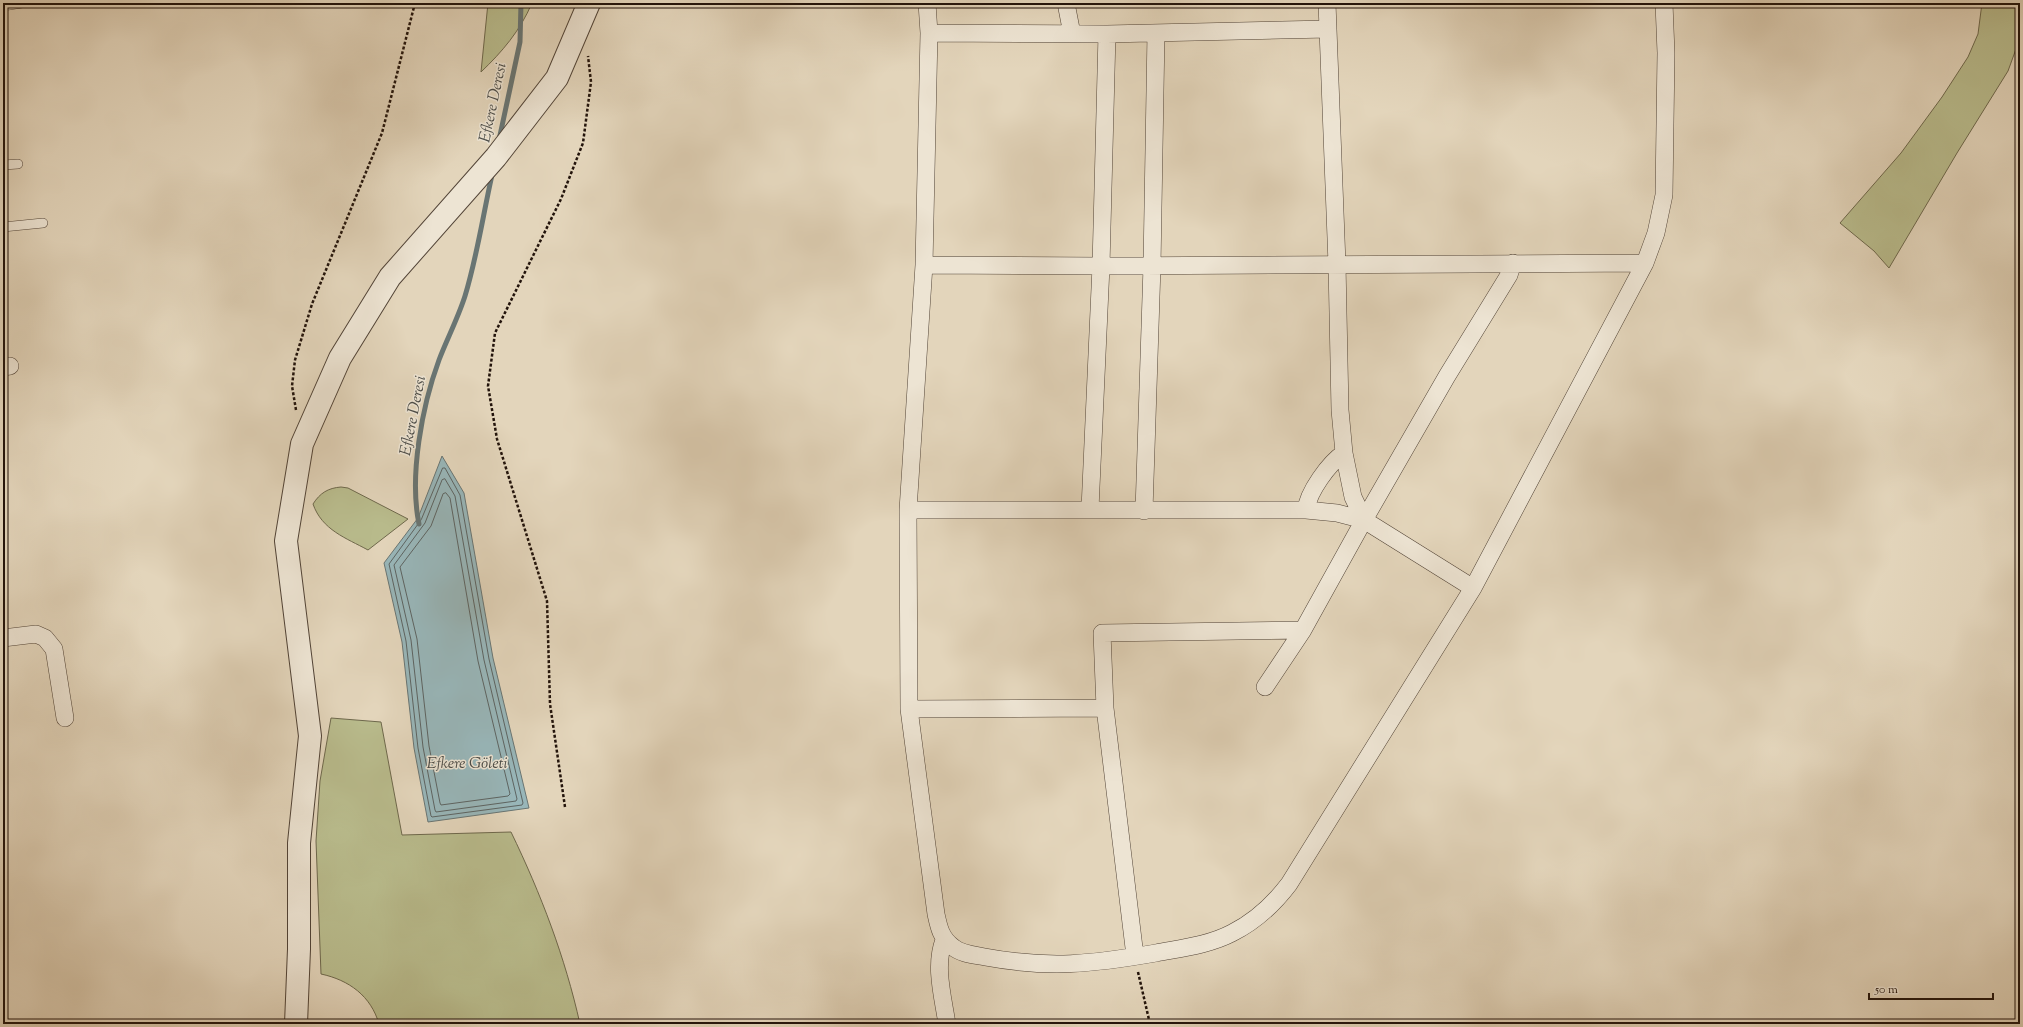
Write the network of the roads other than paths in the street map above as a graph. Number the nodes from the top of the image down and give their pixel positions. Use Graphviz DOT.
graph roads {
  1 [pos="22,3"];
  2 [pos="589,3"];
  3 [pos="927,3"];
  4 [pos="1066,3"];
  5 [pos="1328,3"];
  6 [pos="1664,3"];
  7 [pos="3,6"];
  8 [pos="1328,29"];
  9 [pos="929,33"];
  10 [pos="1156,33"];
  11 [pos="1072,34"];
  12 [pos="1107,34"];
  13 [pos="18,164"];
  14 [pos="3,165"];
  15 [pos="43,223"];
  16 [pos="3,227"];
  17 [pos="1513,263"];
  18 [pos="1645,263"];
  19 [pos="1337,264"];
  20 [pos="924,265"];
  21 [pos="1101,266"];
  22 [pos="1152,266"];
  23 [pos="1344,453"];
  24 [pos="1090,509"];
  25 [pos="908,510"];
  26 [pos="1306,510"];
  27 [pos="1144,511"];
  28 [pos="1364,520"];
  29 [pos="1473,588"];
  30 [pos="1303,630"];
  31 [pos="3,638"];
  32 [pos="1266,687"];
  33 [pos="1104,708"];
  34 [pos="909,709"];
  35 [pos="65,718"];
  36 [pos="944,940"];
  37 [pos="1135,956"];
  38 [pos="296,1024"];
  39 [pos="947,1024"];
  1 -- 7 [label="lane"];
  2 -- 38 [label="street"];
  3 -- 9 [label="street"];
  4 -- 11 [label="street"];
  5 -- 8 [label="street"];
  6 -- 18 [label="street"];
  8 -- 10 [label="street"];
  8 -- 19 [label="street"];
  9 -- 11 [label="street"];
  9 -- 20 [label="street"];
  10 -- 12 [label="street"];
  10 -- 22 [label="street"];
  11 -- 12 [label="street"];
  12 -- 21 [label="street"];
  13 -- 14 [label="lane"];
  15 -- 16 [label="lane"];
  17 -- 18 [label="street"];
  17 -- 19 [label="street"];
  17 -- 28 [label="street"];
  18 -- 29 [label="street"];
  19 -- 22 [label="street"];
  19 -- 23 [label="street"];
  20 -- 21 [label="street"];
  20 -- 25 [label="street"];
  21 -- 22 [label="street"];
  21 -- 24 [label="street"];
  22 -- 27 [label="street"];
  23 -- 26 [label="street"];
  23 -- 28 [label="street"];
  24 -- 25 [label="street"];
  24 -- 27 [label="street"];
  25 -- 34 [label="street"];
  26 -- 27 [label="street"];
  26 -- 28 [label="street"];
  28 -- 29 [label="street"];
  28 -- 30 [label="street"];
  29 -- 37 [label="street"];
  30 -- 32 [label="street"];
  30 -- 33 [label="street"];
  31 -- 35 [label="street"];
  33 -- 34 [label="street"];
  33 -- 37 [label="street"];
  34 -- 36 [label="street"];
  36 -- 37 [label="street"];
  36 -- 39 [label="street"];
}
